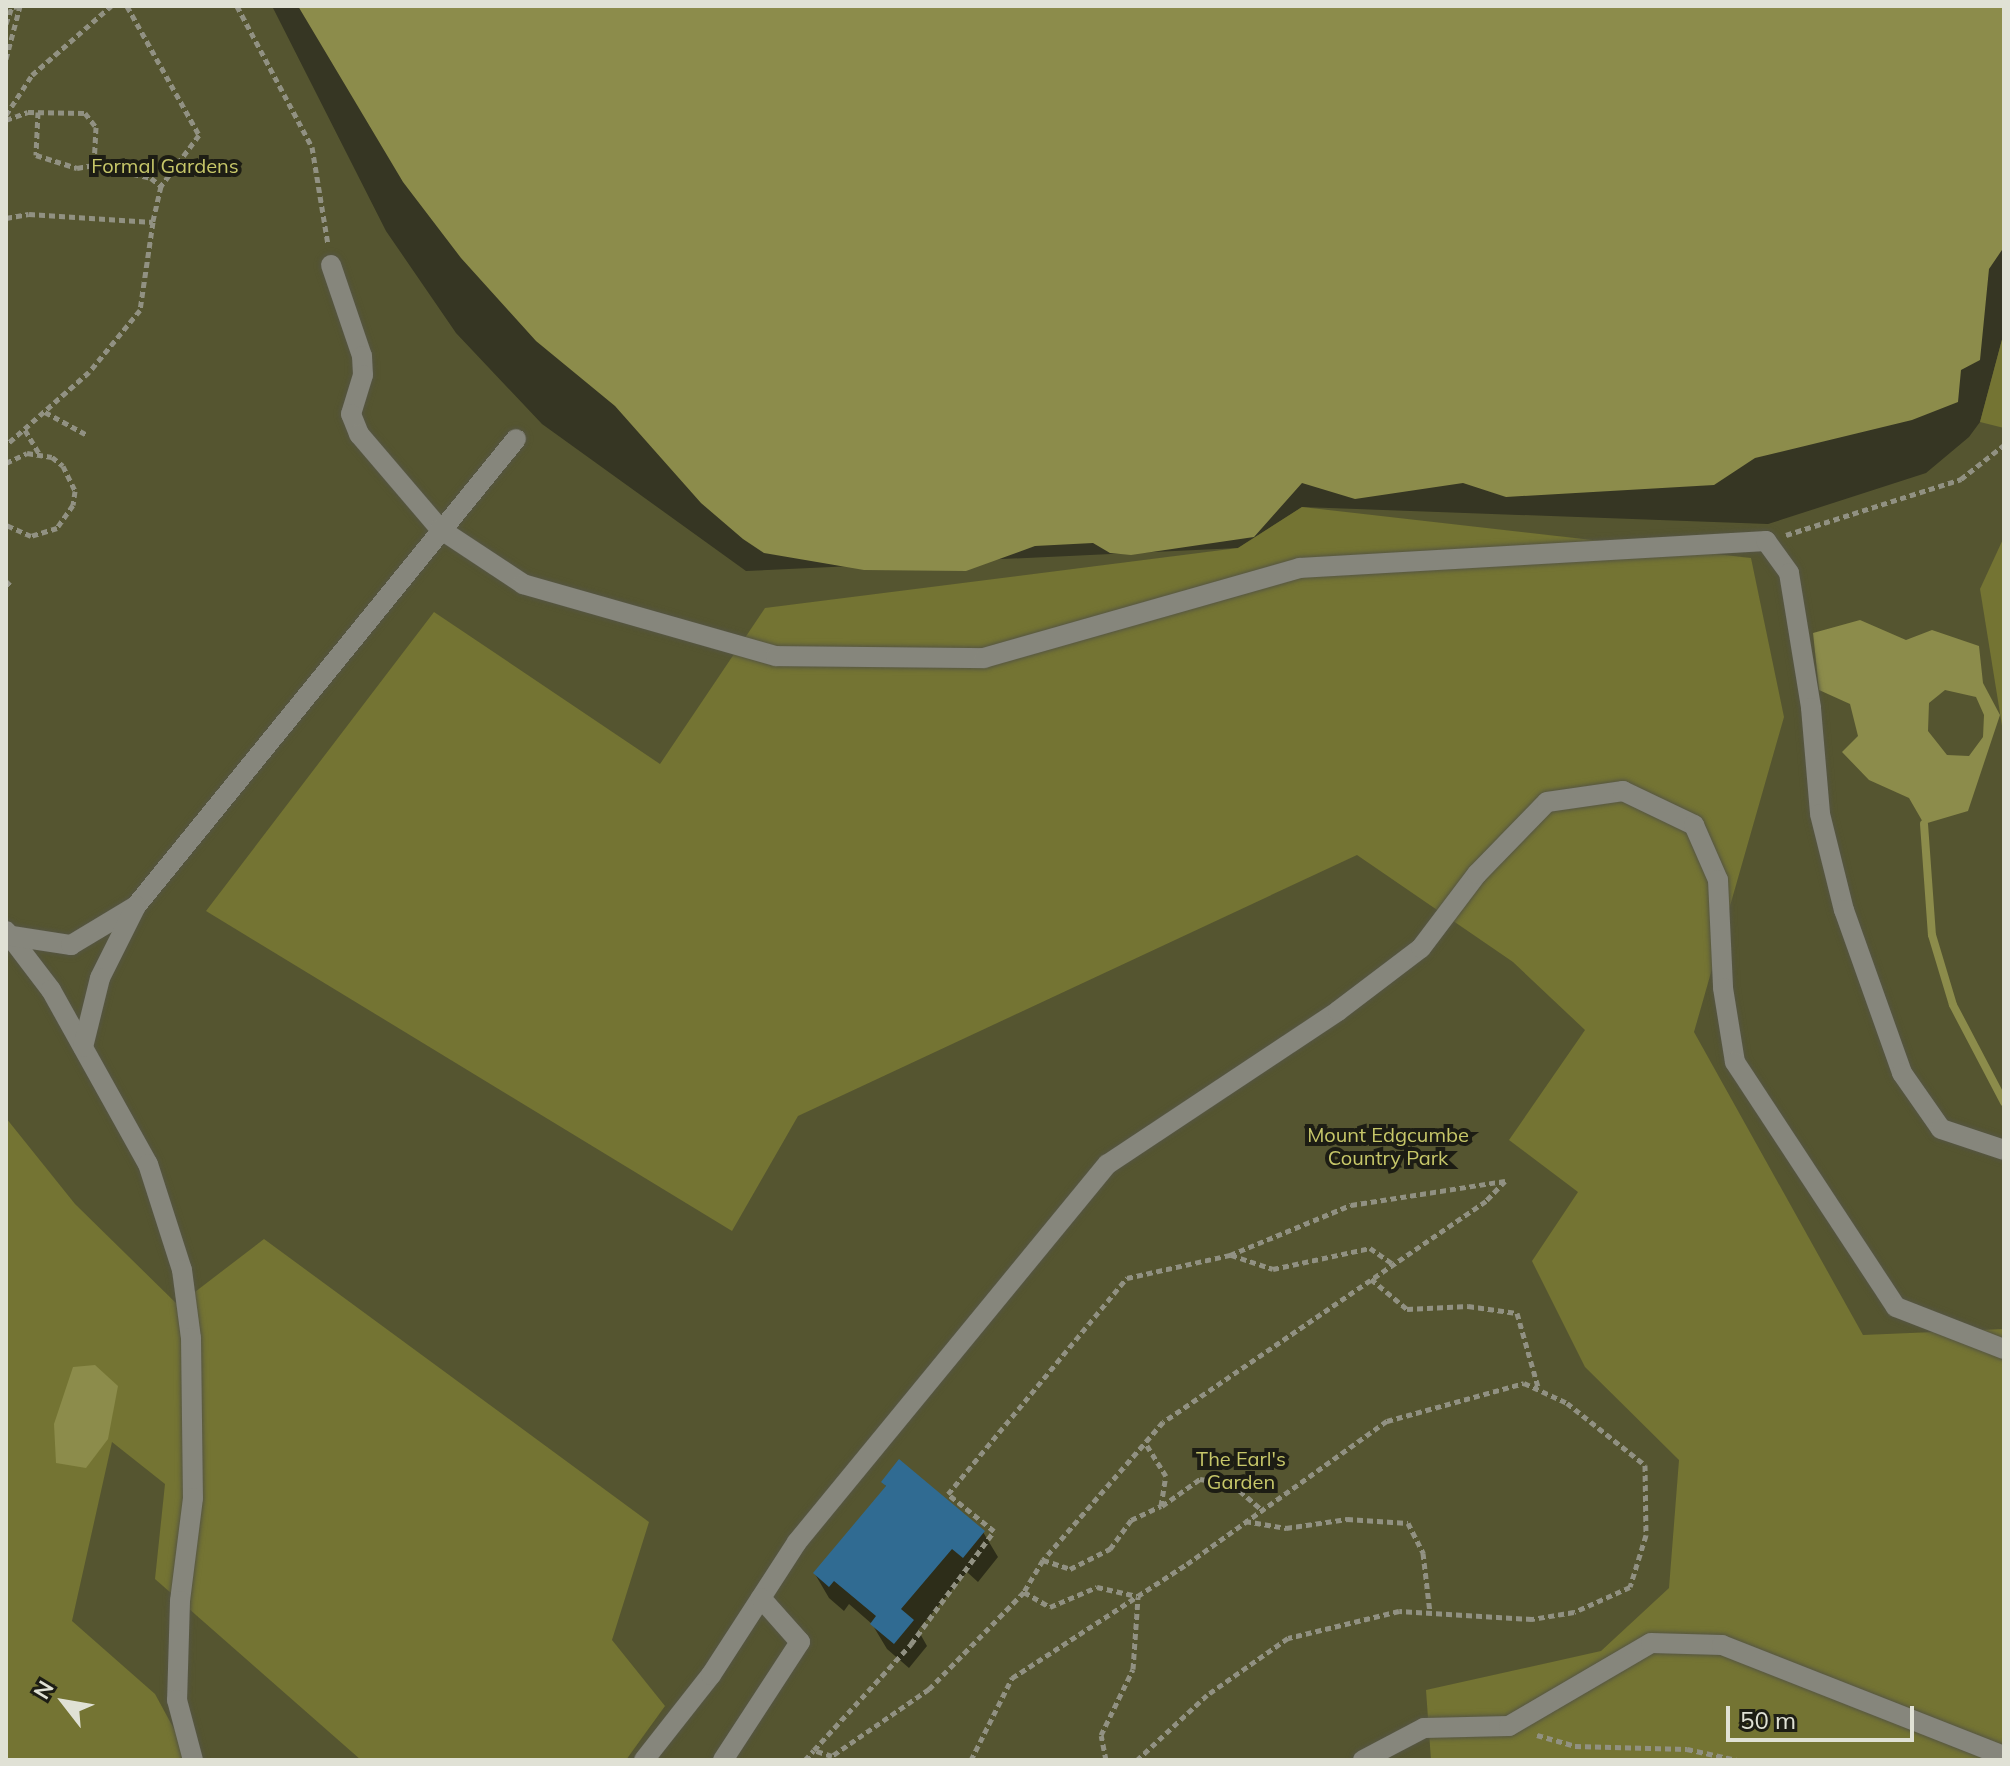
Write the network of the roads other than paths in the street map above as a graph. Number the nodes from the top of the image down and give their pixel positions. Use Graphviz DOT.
graph roads {
  1 [pos="331,265"];
  2 [pos="516,439"];
  3 [pos="440,529"];
  4 [pos="136,906"];
  5 [pos="8,941"];
  6 [pos="83,1047"];
  7 [pos="2004,1150"];
  8 [pos="2004,1349"];
  9 [pos="761,1598"];
  10 [pos="2004,1756"];
  11 [pos="193,1760"];
  12 [pos="644,1760"];
  13 [pos="723,1760"];
  14 [pos="1363,1760"];
  1 -- 3 [label="lane"];
  2 -- 3 [label="lane"];
  3 -- 4 [label="lane"];
  3 -- 7 [label="lane"];
  4 -- 5 [label="lane"];
  4 -- 6 [label="lane"];
  5 -- 6 [label="lane"];
  6 -- 11 [label="lane"];
  8 -- 9 [label="lane"];
  9 -- 12 [label="lane"];
  9 -- 13 [label="lane"];
  10 -- 14 [label="lane"];
}
